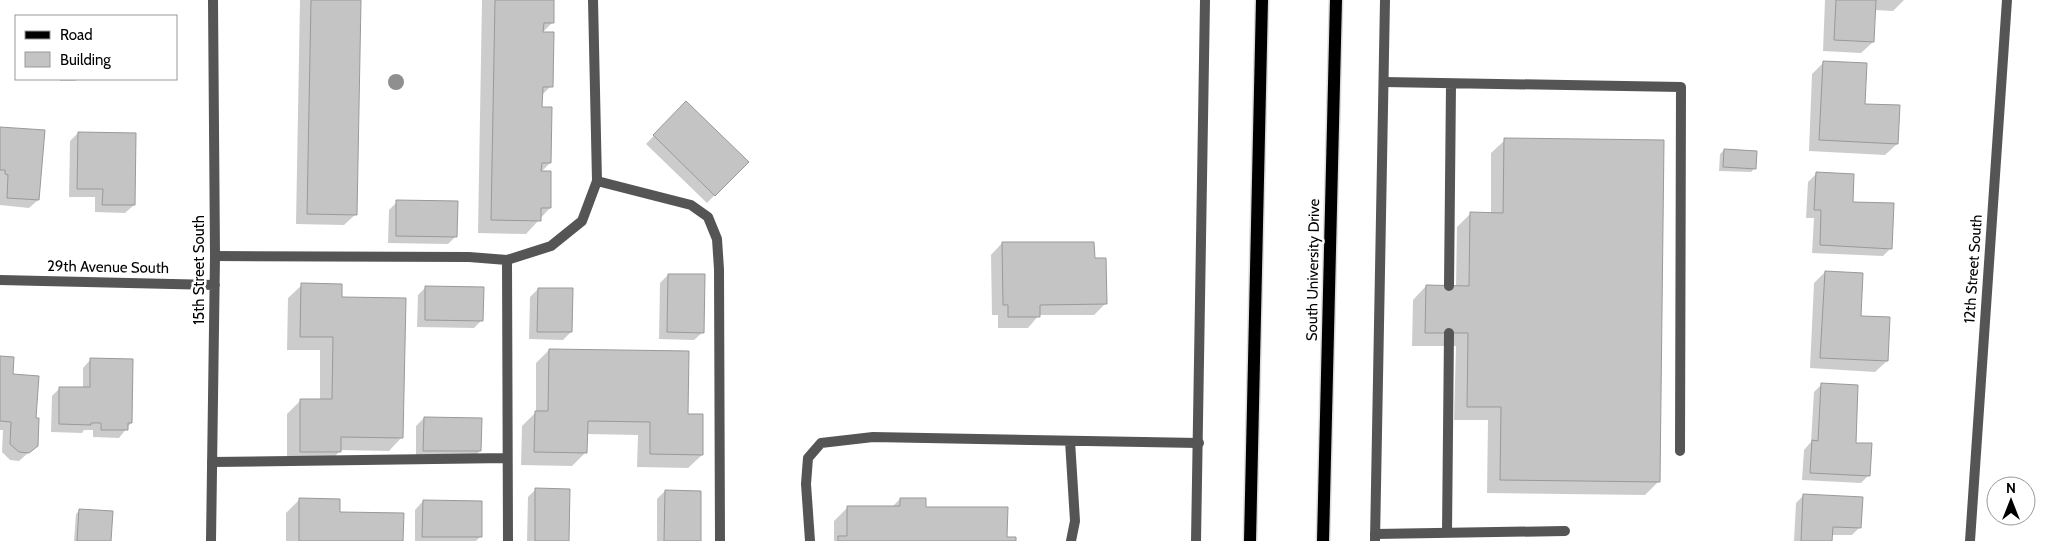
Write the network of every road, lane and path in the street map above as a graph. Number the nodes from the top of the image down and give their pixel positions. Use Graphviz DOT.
graph roads {
  1 [pos="213,0"];
  2 [pos="592,0"];
  3 [pos="1205,0"];
  4 [pos="1262,0"];
  5 [pos="1336,0"];
  6 [pos="1385,0"];
  7 [pos="2007,0"];
  8 [pos="1384,82"];
  9 [pos="1451,84"];
  10 [pos="597,181"];
  11 [pos="215,256"];
  12 [pos="508,260"];
  13 [pos="0,280"];
  14 [pos="215,284"];
  15 [pos="1450,286"];
  16 [pos="1449,333"];
  17 [pos="1070,441"];
  18 [pos="1199,444"];
  19 [pos="1680,451"];
  20 [pos="508,458"];
  21 [pos="212,462"];
  22 [pos="1565,531"];
  23 [pos="1447,533"];
  24 [pos="1375,538"];
  25 [pos="211,541"];
  26 [pos="508,541"];
  27 [pos="720,541"];
  28 [pos="810,541"];
  29 [pos="1071,541"];
  30 [pos="1196,541"];
  31 [pos="1250,541"];
  32 [pos="1323,541"];
  33 [pos="1970,541"];
  1 -- 11 [label="street, 15th Street South"];
  2 -- 10 [label="street"];
  3 -- 18 [label="street"];
  4 -- 31 [label="main road"];
  5 -- 32 [label="main road, South University Drive"];
  6 -- 8 [label="street"];
  7 -- 33 [label="street, 12th Street South"];
  8 -- 9 [label="street"];
  8 -- 24 [label="street"];
  9 -- 15 [label="street"];
  9 -- 19 [label="street"];
  10 -- 12 [label="street"];
  10 -- 27 [label="street"];
  11 -- 12 [label="street"];
  11 -- 14 [label="street, 15th Street South"];
  12 -- 20 [label="street"];
  13 -- 14 [label="street, 29th Avenue South"];
  14 -- 21 [label="street, 15th Street South"];
  16 -- 23 [label="street"];
  17 -- 18 [label="street"];
  17 -- 28 [label="street"];
  17 -- 29 [label="street"];
  18 -- 30 [label="street"];
  20 -- 21 [label="street"];
  20 -- 26 [label="street"];
  21 -- 25 [label="street, 15th Street South"];
  22 -- 23 [label="street"];
  23 -- 24 [label="street"];
}
